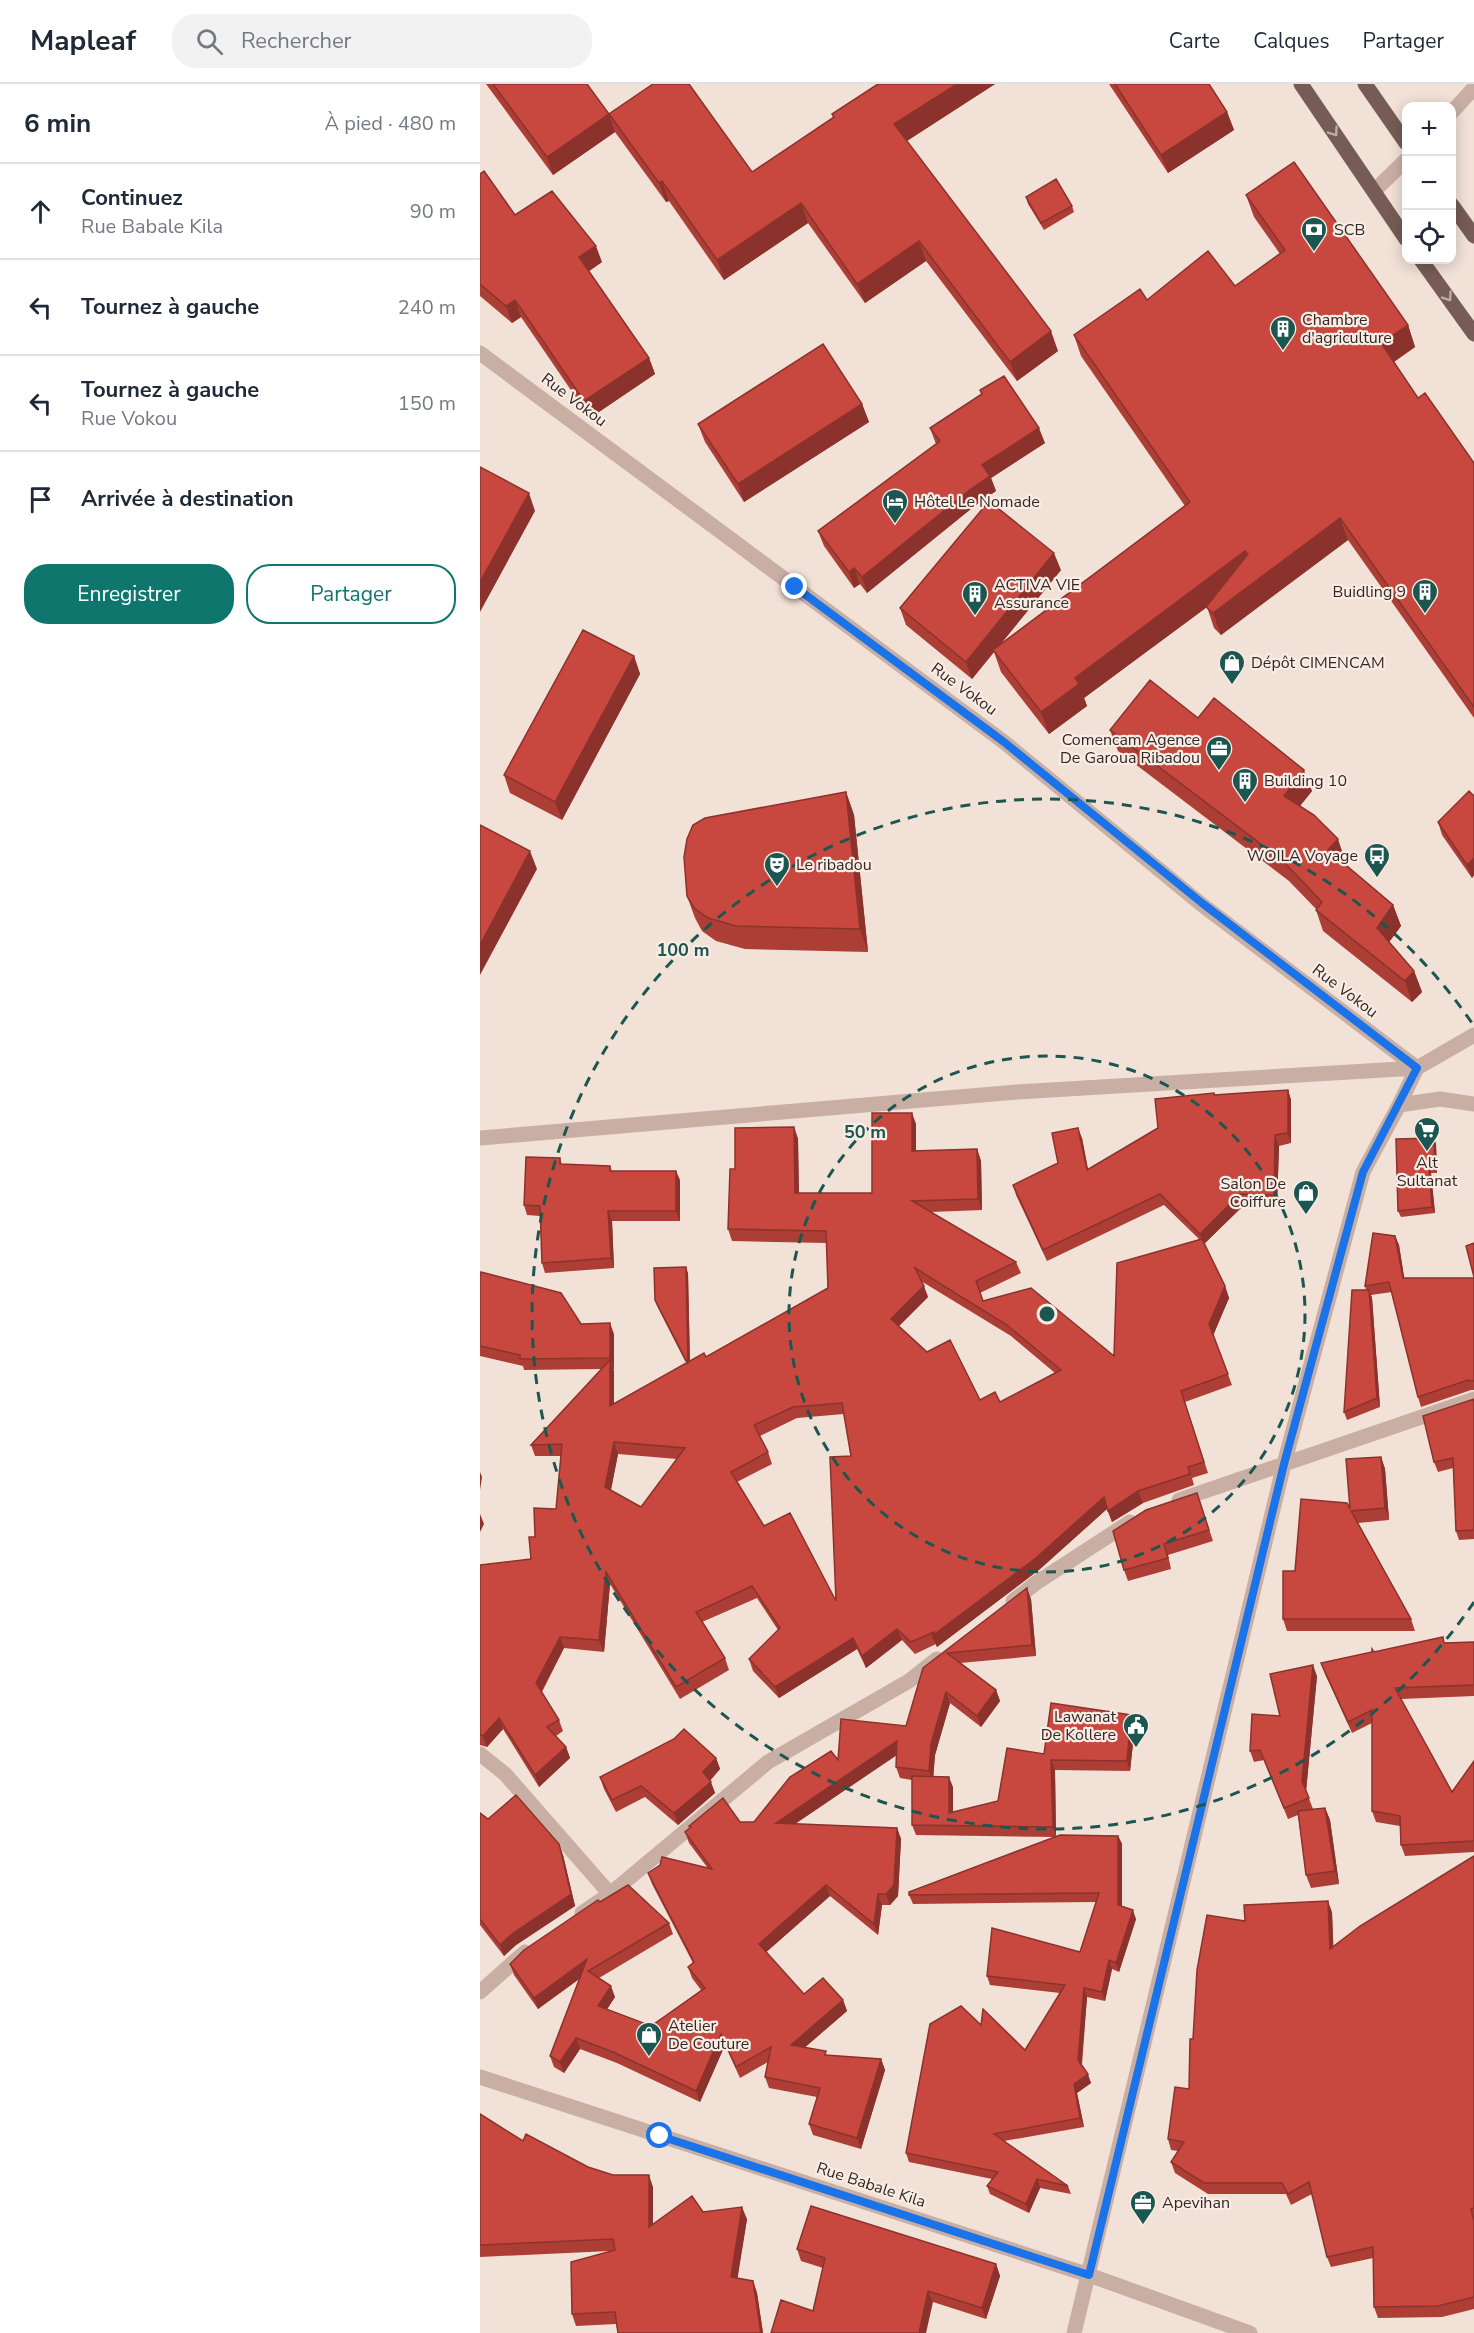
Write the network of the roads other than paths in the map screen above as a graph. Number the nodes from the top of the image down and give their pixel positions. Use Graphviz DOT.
graph roads {
  1 [pos="1301,84"];
  2 [pos="1365,84"];
  3 [pos="1474,87"];
  4 [pos="1456,107"];
  5 [pos="1402,136"];
  6 [pos="1402,165"];
  7 [pos="1374,190"];
  8 [pos="1456,210"];
  9 [pos="1402,232"];
  10 [pos="1474,236"];
  11 [pos="1424,264"];
  12 [pos="1474,334"];
  13 [pos="480,352"];
  14 [pos="1474,1035"];
  15 [pos="1417,1068"];
  16 [pos="1474,1104"];
  17 [pos="1399,1105"];
  18 [pos="480,1138"];
  19 [pos="1474,1399"];
  20 [pos="1284,1464"];
  21 [pos="1167,1504"];
  22 [pos="1146,1512"];
  23 [pos="1000,1611"];
  24 [pos="946,1653"];
  25 [pos="480,1754"];
  26 [pos="610,1894"];
  27 [pos="571,1920"];
  28 [pos="542,1940"];
  29 [pos="480,1992"];
  30 [pos="480,2077"];
  31 [pos="1089,2275"];
  32 [pos="1074,2333"];
  33 [pos="1250,2333"];
  1 -- 7 [label="main road, one-way"];
  2 -- 5 [label="main road"];
  3 -- 4 [label="street"];
  6 -- 7 [label="street"];
  7 -- 9 [label="main road"];
  8 -- 10 [label="main road"];
  11 -- 12 [label="main road, one-way"];
  13 -- 15 [label="street, Rue Vokou"];
  14 -- 15 [label="street"];
  15 -- 17 [label="street"];
  15 -- 18 [label="street"];
  16 -- 17 [label="street"];
  17 -- 20 [label="street"];
  19 -- 20 [label="street"];
  20 -- 21 [label="street"];
  20 -- 31 [label="street"];
  22 -- 23 [label="street"];
  24 -- 26 [label="street"];
  25 -- 26 [label="street"];
  26 -- 27 [label="street"];
  28 -- 29 [label="street"];
  30 -- 31 [label="street, Rue Babale Kila"];
  31 -- 32 [label="street"];
  31 -- 33 [label="street, Rue Babale Kila"];
}
